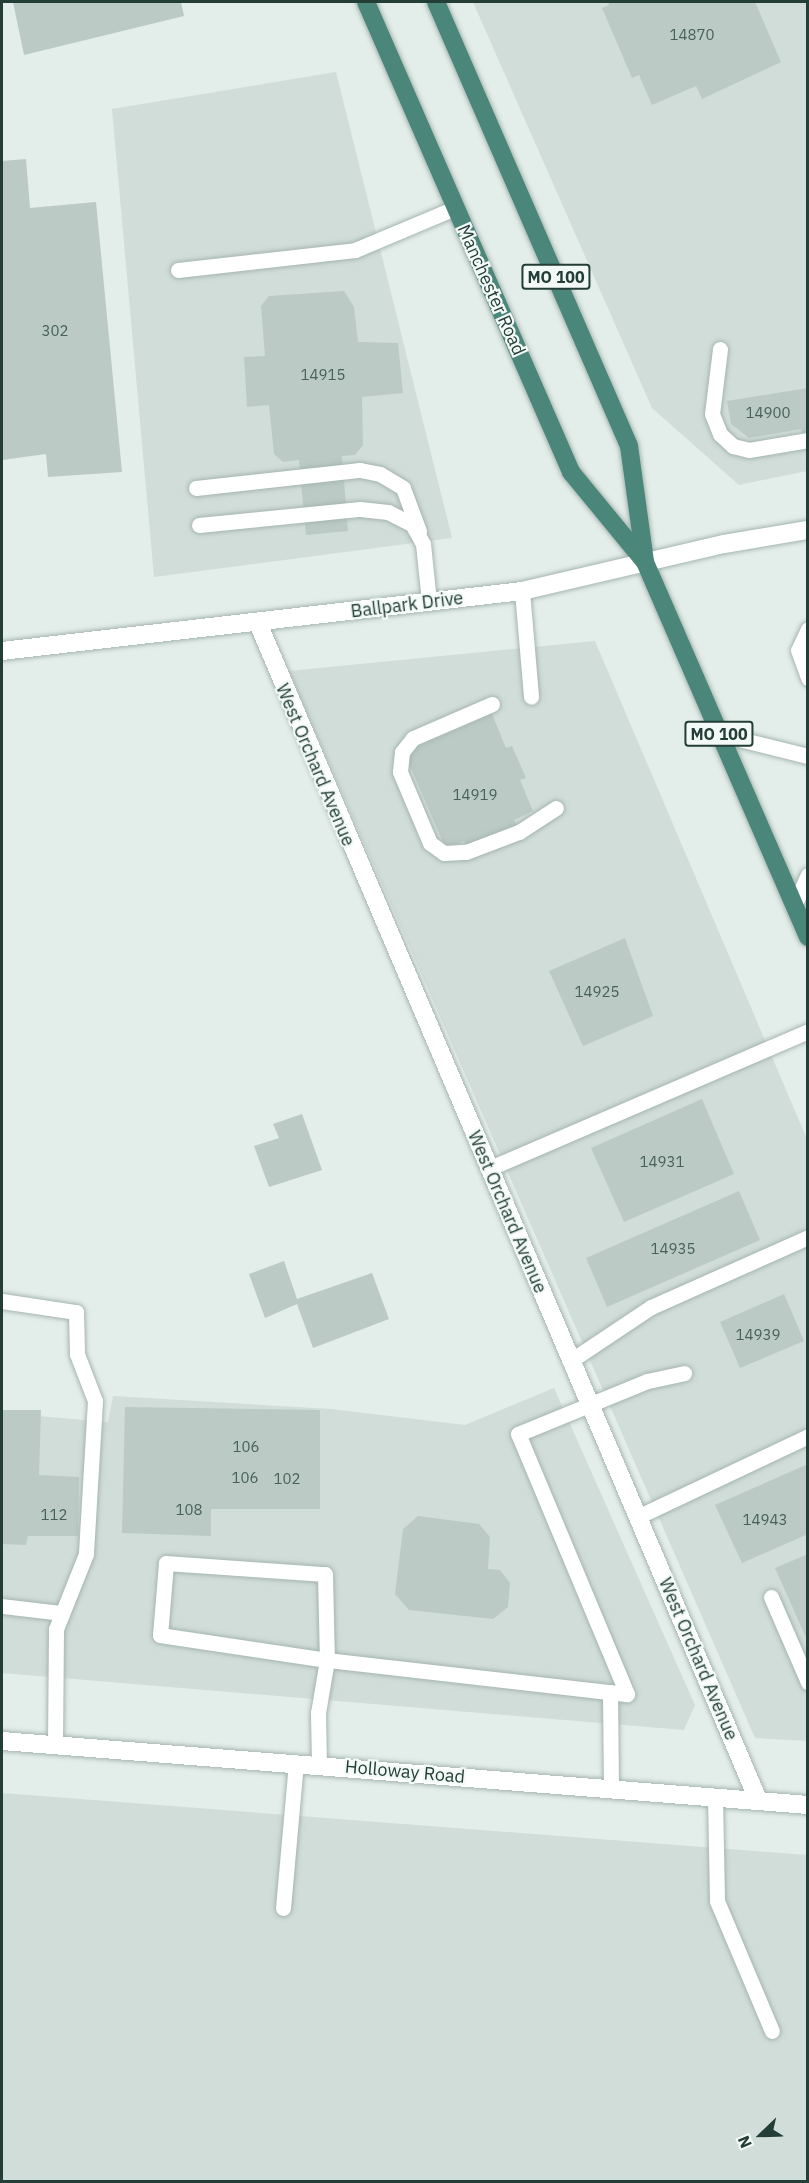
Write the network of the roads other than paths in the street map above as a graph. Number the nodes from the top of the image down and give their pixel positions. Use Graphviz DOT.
graph roads {
  1 [pos="366,2"];
  2 [pos="436,2"];
  3 [pos="455,208"];
  4 [pos="178,270"];
  5 [pos="720,349"];
  6 [pos="807,440"];
  7 [pos="196,488"];
  8 [pos="199,525"];
  9 [pos="807,530"];
  10 [pos="423,544"];
  11 [pos="645,562"];
  12 [pos="522,591"];
  13 [pos="429,601"];
  14 [pos="258,623"];
  15 [pos="807,629"];
  16 [pos="2,651"];
  17 [pos="807,678"];
  18 [pos="531,697"];
  19 [pos="492,704"];
  20 [pos="719,734"];
  21 [pos="807,756"];
  22 [pos="556,808"];
  23 [pos="807,875"];
  24 [pos="794,906"];
  25 [pos="807,937"];
  26 [pos="807,1030"];
  27 [pos="488,1169"];
  28 [pos="807,1238"];
  29 [pos="2,1301"];
  30 [pos="570,1361"];
  31 [pos="684,1373"];
  32 [pos="590,1406"];
  33 [pos="807,1436"];
  34 [pos="637,1517"];
  35 [pos="771,1597"];
  36 [pos="2,1606"];
  37 [pos="62,1613"];
  38 [pos="327,1660"];
  39 [pos="807,1682"];
  40 [pos="609,1692"];
  41 [pos="2,1741"];
  42 [pos="55,1745"];
  43 [pos="296,1764"];
  44 [pos="319,1765"];
  45 [pos="611,1788"];
  46 [pos="715,1797"];
  47 [pos="758,1800"];
  48 [pos="807,1805"];
  49 [pos="283,1908"];
  50 [pos="772,2031"];
  1 -- 3 [label="highway, Manchester Road / MO 100"];
  2 -- 11 [label="highway, Manchester Road / MO 100"];
  3 -- 4 [label="lane"];
  3 -- 11 [label="highway, Manchester Road / MO 100"];
  5 -- 6 [label="lane"];
  7 -- 10 [label="lane"];
  8 -- 10 [label="lane"];
  9 -- 11 [label="street, Ballpark Drive"];
  10 -- 13 [label="lane"];
  11 -- 12 [label="street, Ballpark Drive"];
  11 -- 20 [label="highway, Manchester Road / MO 100"];
  12 -- 13 [label="street, Ballpark Drive"];
  12 -- 18 [label="lane"];
  13 -- 14 [label="street, Ballpark Drive"];
  14 -- 16 [label="street, Ballpark Drive"];
  14 -- 27 [label="street, West Orchard Avenue"];
  15 -- 17 [label="lane"];
  19 -- 22 [label="lane"];
  20 -- 21 [label="lane"];
  20 -- 24 [label="highway, Manchester Road / MO 100"];
  23 -- 24 [label="lane"];
  24 -- 25 [label="highway, Manchester Road / MO 100"];
  26 -- 27 [label="lane"];
  27 -- 30 [label="street, West Orchard Avenue"];
  28 -- 30 [label="lane"];
  29 -- 37 [label="lane"];
  30 -- 32 [label="street, West Orchard Avenue"];
  31 -- 32 [label="lane"];
  32 -- 34 [label="street, West Orchard Avenue"];
  32 -- 40 [label="lane"];
  33 -- 34 [label="lane"];
  34 -- 47 [label="street, West Orchard Avenue"];
  35 -- 39 [label="lane"];
  36 -- 37 [label="lane"];
  37 -- 42 [label="lane"];
  38 -- 38 [label="lane"];
  38 -- 40 [label="lane"];
  38 -- 44 [label="lane"];
  40 -- 45 [label="lane"];
  41 -- 42 [label="street, Holloway Road"];
  42 -- 43 [label="street, Holloway Road"];
  43 -- 44 [label="street, Holloway Road"];
  43 -- 49 [label="lane"];
  44 -- 45 [label="street, Holloway Road"];
  45 -- 46 [label="street, Holloway Road"];
  46 -- 47 [label="street, Holloway Road"];
  46 -- 50 [label="lane"];
  47 -- 48 [label="street, Holloway Road"];
}
